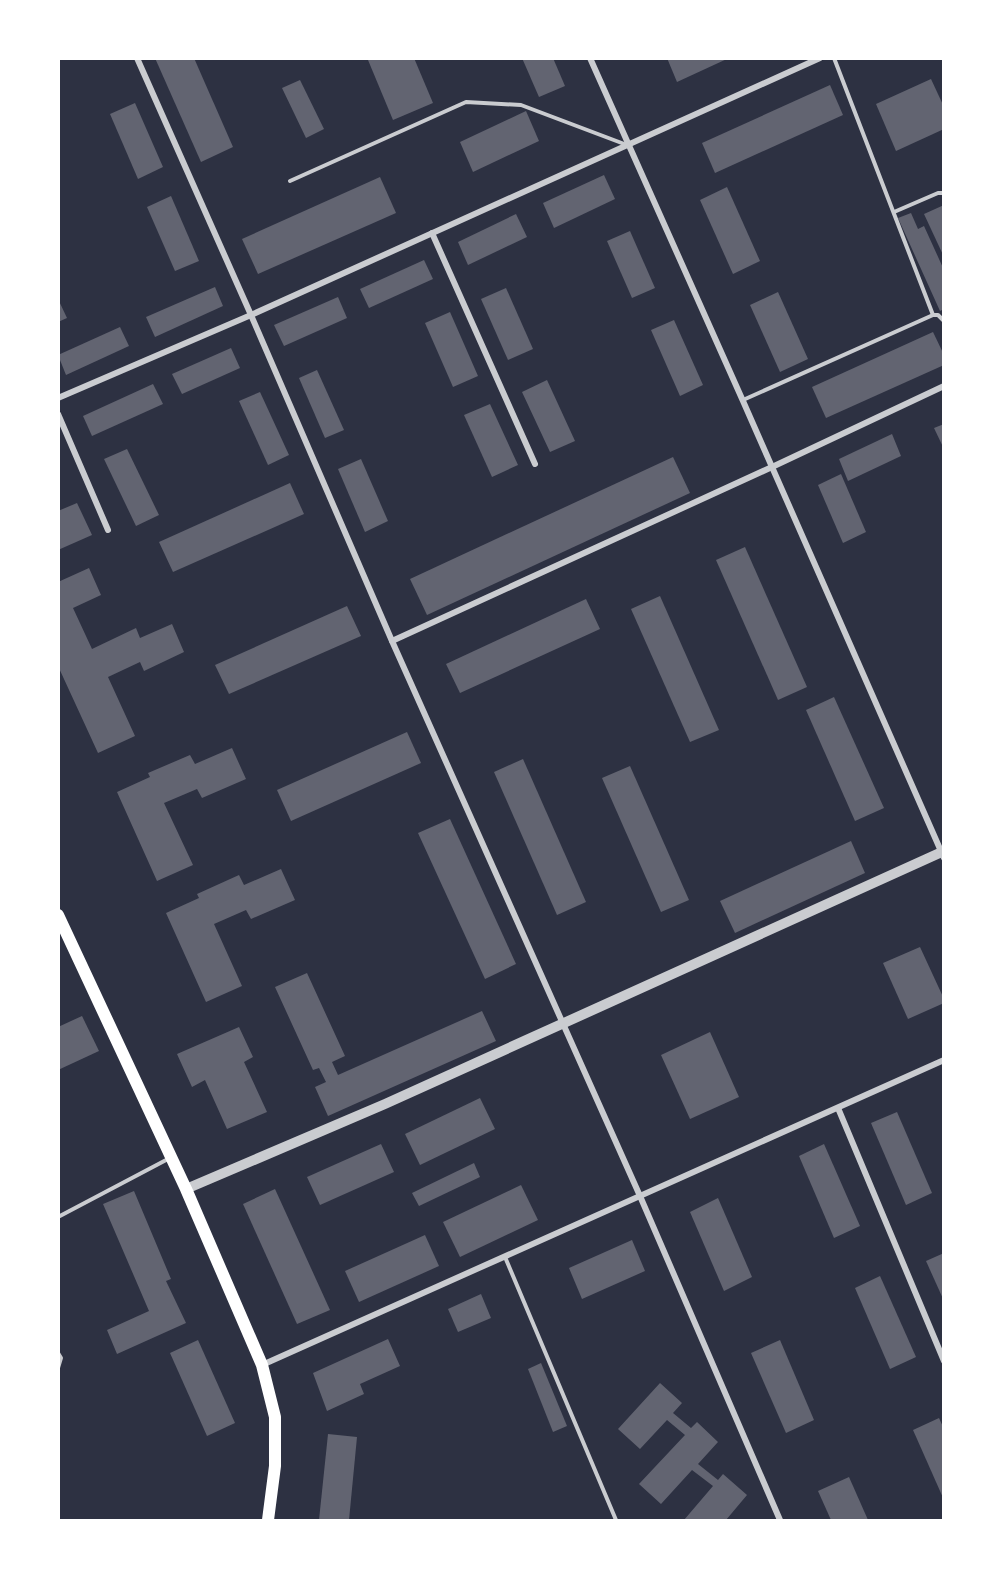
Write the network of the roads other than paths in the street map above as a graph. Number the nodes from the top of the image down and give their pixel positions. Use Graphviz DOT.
graph roads {
  1 [pos="137,58"];
  2 [pos="590,58"];
  3 [pos="820,58"];
  4 [pos="834,58"];
  5 [pos="628,145"];
  6 [pos="290,181"];
  7 [pos="944,194"];
  8 [pos="894,212"];
  9 [pos="432,233"];
  10 [pos="252,315"];
  11 [pos="933,315"];
  12 [pos="944,321"];
  13 [pos="944,386"];
  14 [pos="58,398"];
  15 [pos="743,401"];
  16 [pos="58,414"];
  17 [pos="535,464"];
  18 [pos="772,467"];
  19 [pos="108,530"];
  20 [pos="392,641"];
  21 [pos="943,854"];
  22 [pos="58,915"];
  23 [pos="562,1024"];
  24 [pos="944,1060"];
  25 [pos="838,1107"];
  26 [pos="172,1157"];
  27 [pos="186,1190"];
  28 [pos="640,1196"];
  29 [pos="58,1217"];
  30 [pos="505,1257"];
  31 [pos="58,1353"];
  32 [pos="944,1361"];
  33 [pos="262,1365"];
  34 [pos="58,1368"];
  35 [pos="268,1521"];
  36 [pos="616,1521"];
  37 [pos="780,1521"];
  1 -- 10 [label="street"];
  2 -- 5 [label="street"];
  3 -- 5 [label="street"];
  4 -- 8 [label="lane"];
  5 -- 6 [label="lane"];
  5 -- 9 [label="street"];
  5 -- 15 [label="street"];
  7 -- 8 [label="lane"];
  8 -- 11 [label="lane"];
  9 -- 10 [label="street"];
  9 -- 17 [label="street"];
  10 -- 14 [label="street"];
  10 -- 20 [label="street"];
  11 -- 12 [label="lane"];
  11 -- 15 [label="lane"];
  13 -- 18 [label="street"];
  15 -- 18 [label="street"];
  16 -- 19 [label="street"];
  18 -- 20 [label="street"];
  18 -- 21 [label="street"];
  20 -- 23 [label="street"];
  21 -- 23 [label="street"];
  22 -- 26 [label="main road"];
  23 -- 27 [label="street"];
  23 -- 28 [label="street"];
  24 -- 25 [label="street"];
  25 -- 28 [label="street"];
  25 -- 32 [label="street"];
  26 -- 27 [label="main road"];
  26 -- 29 [label="lane"];
  27 -- 33 [label="main road"];
  28 -- 30 [label="street"];
  28 -- 37 [label="street"];
  30 -- 33 [label="street"];
  30 -- 36 [label="lane"];
  31 -- 34 [label="lane"];
  33 -- 35 [label="main road"];
}
